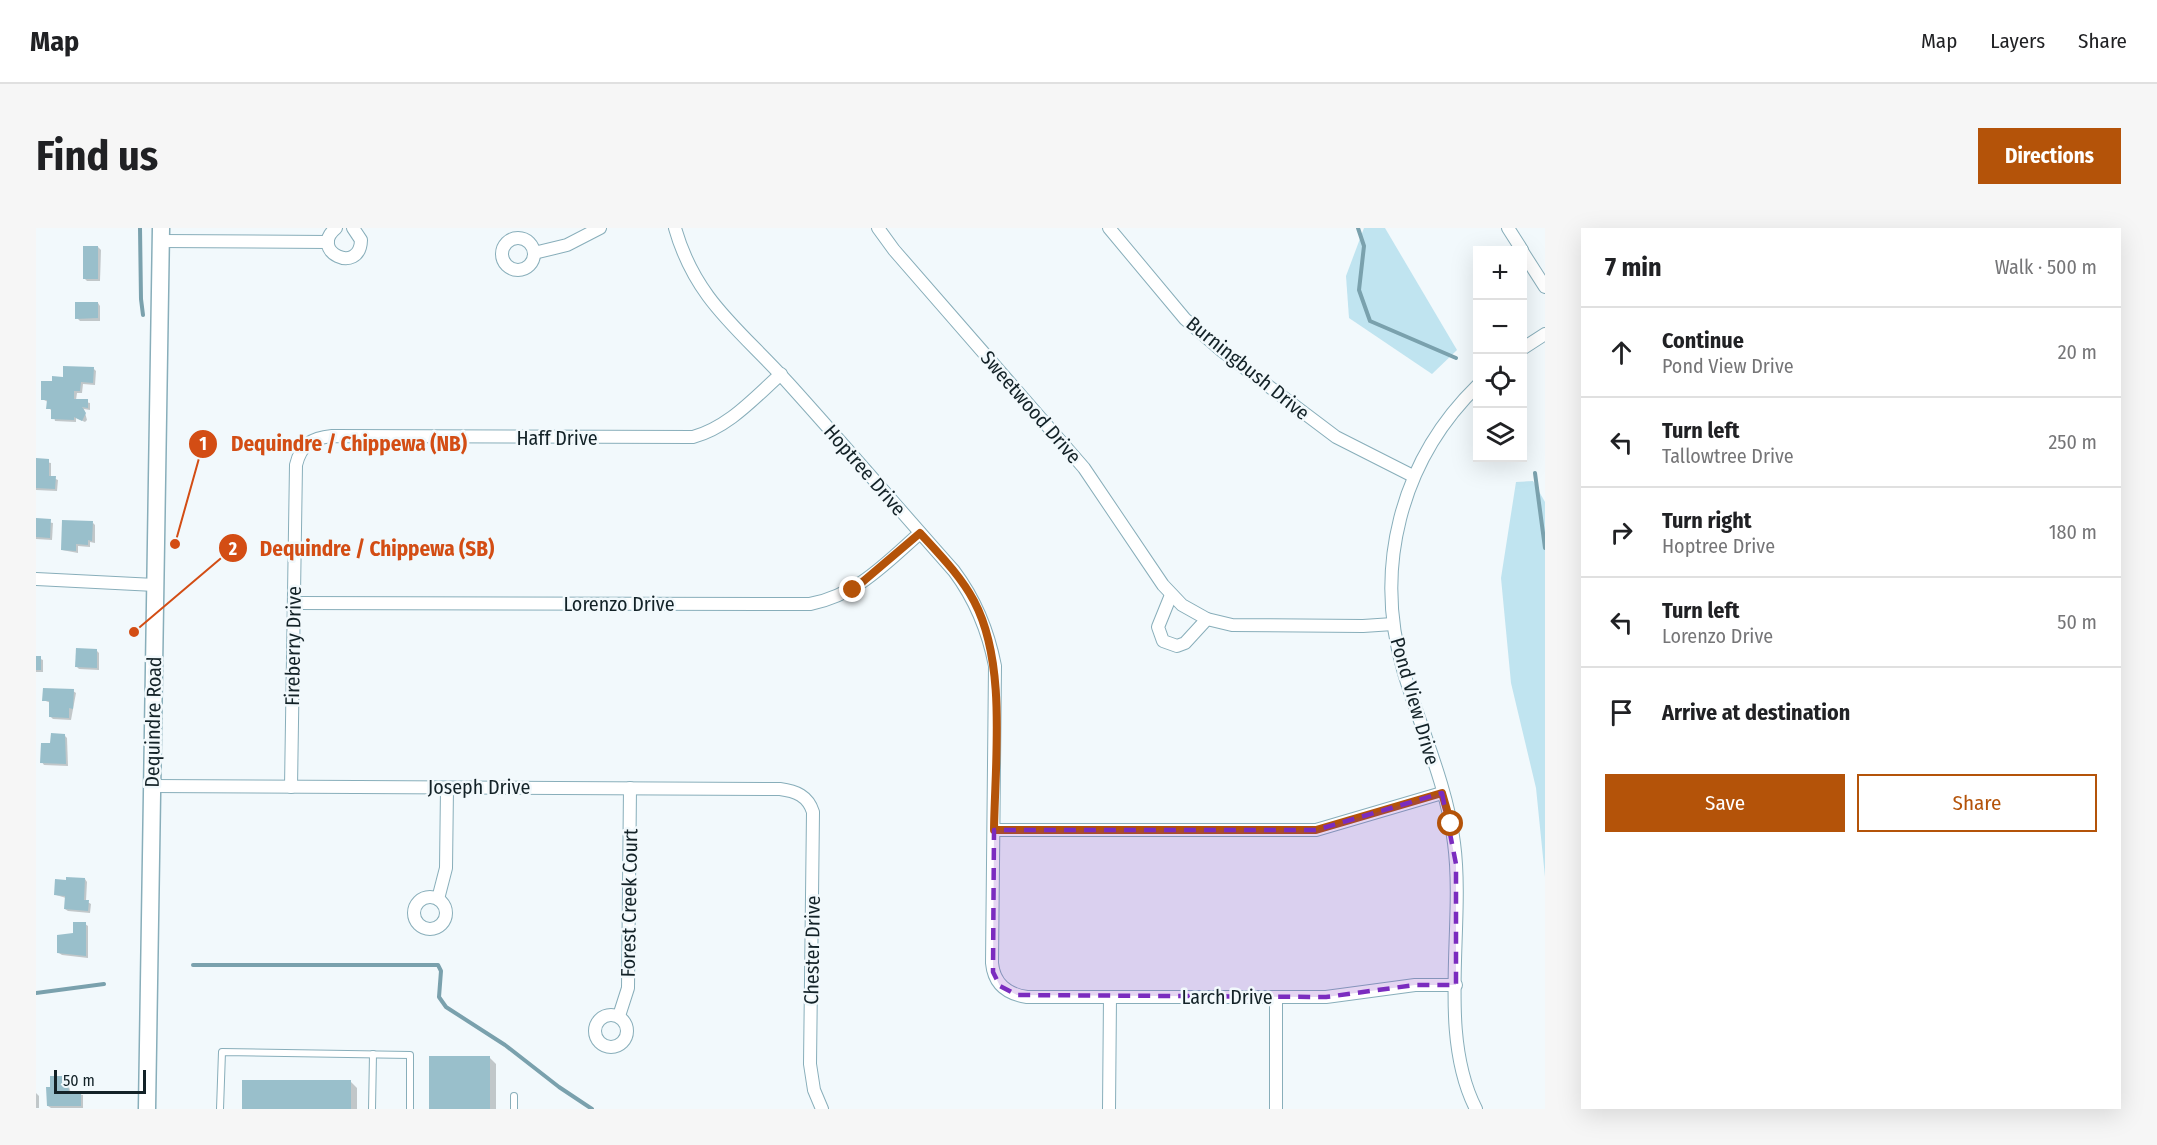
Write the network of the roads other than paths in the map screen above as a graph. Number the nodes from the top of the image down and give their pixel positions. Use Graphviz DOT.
graph roads {
  1 [pos="336,228"];
  2 [pos="353,228"];
  3 [pos="600,228"];
  4 [pos="675,228"];
  5 [pos="878,228"];
  6 [pos="1109,228"];
  7 [pos="1508,228"];
  8 [pos="161,235"];
  9 [pos="327,242"];
  10 [pos="1519,246"];
  11 [pos="534,253"];
  12 [pos="1527,259"];
  13 [pos="1545,287"];
  14 [pos="1545,334"];
  15 [pos="1527,346"];
  16 [pos="781,375"];
  17 [pos="1473,391"];
  18 [pos="312,440"];
  19 [pos="1413,476"];
  20 [pos="920,533"];
  21 [pos="36,579"];
  22 [pos="155,585"];
  23 [pos="1171,595"];
  24 [pos="294,603"];
  25 [pos="1207,620"];
  26 [pos="1394,624"];
  27 [pos="152,786"];
  28 [pos="291,787"];
  29 [pos="447,788"];
  30 [pos="630,788"];
  31 [pos="1442,793"];
  32 [pos="805,798"];
  33 [pos="994,830"];
  34 [pos="438,899"];
  35 [pos="1456,985"];
  36 [pos="1000,986"];
  37 [pos="1110,997"];
  38 [pos="1276,997"];
  39 [pos="619,1016"];
  40 [pos="372,1054"];
  41 [pos="514,1096"];
  42 [pos="820,1106"];
  43 [pos="147,1109"];
  44 [pos="220,1109"];
  45 [pos="372,1109"];
  46 [pos="410,1109"];
  47 [pos="514,1109"];
  48 [pos="1109,1109"];
  49 [pos="1276,1109"];
  50 [pos="1476,1109"];
  1 -- 9 [label="street"];
  2 -- 9 [label="street"];
  3 -- 11 [label="street"];
  4 -- 16 [label="street, Hoptree Drive"];
  5 -- 23 [label="street, Sweetwood Drive"];
  6 -- 19 [label="street, Burningbush Drive"];
  7 -- 10 [label="street"];
  8 -- 9 [label="street"];
  8 -- 22 [label="main road, Dequindre Road"];
  12 -- 13 [label="street"];
  14 -- 15 [label="street"];
  16 -- 18 [label="street, Haff Drive"];
  16 -- 20 [label="street, Hoptree Drive"];
  17 -- 19 [label="street, Pond View Drive"];
  18 -- 24 [label="street, Fireberry Drive"];
  19 -- 26 [label="street, Pond View Drive"];
  20 -- 24 [label="street, Lorenzo Drive"];
  20 -- 33 [label="street, Hoptree Drive"];
  21 -- 22 [label="street"];
  22 -- 27 [label="main road, Dequindre Road"];
  23 -- 25 [label="street, Sweetwood Drive"];
  23 -- 25 [label="street"];
  24 -- 28 [label="street, Fireberry Drive"];
  25 -- 26 [label="street, Sweetwood Drive"];
  26 -- 31 [label="street, Pond View Drive"];
  27 -- 28 [label="street, Joseph Drive"];
  27 -- 43 [label="main road, Dequindre Road"];
  28 -- 29 [label="street, Joseph Drive"];
  29 -- 30 [label="street, Joseph Drive"];
  29 -- 34 [label="street"];
  30 -- 32 [label="street, Joseph Drive"];
  30 -- 39 [label="street, Forest Creek Court"];
  31 -- 33 [label="street"];
  31 -- 35 [label="street, Pond View Drive"];
  32 -- 42 [label="street, Chester Drive"];
  33 -- 36 [label="street, Hoptree Drive"];
  35 -- 38 [label="street, Larch Drive"];
  35 -- 50 [label="street, Pond View Drive"];
  36 -- 37 [label="street, Larch Drive"];
  37 -- 38 [label="street, Larch Drive"];
  37 -- 48 [label="street"];
  38 -- 49 [label="street"];
  40 -- 44 [label="lane"];
  40 -- 45 [label="lane"];
  40 -- 46 [label="lane"];
  41 -- 47 [label="lane"];
}
